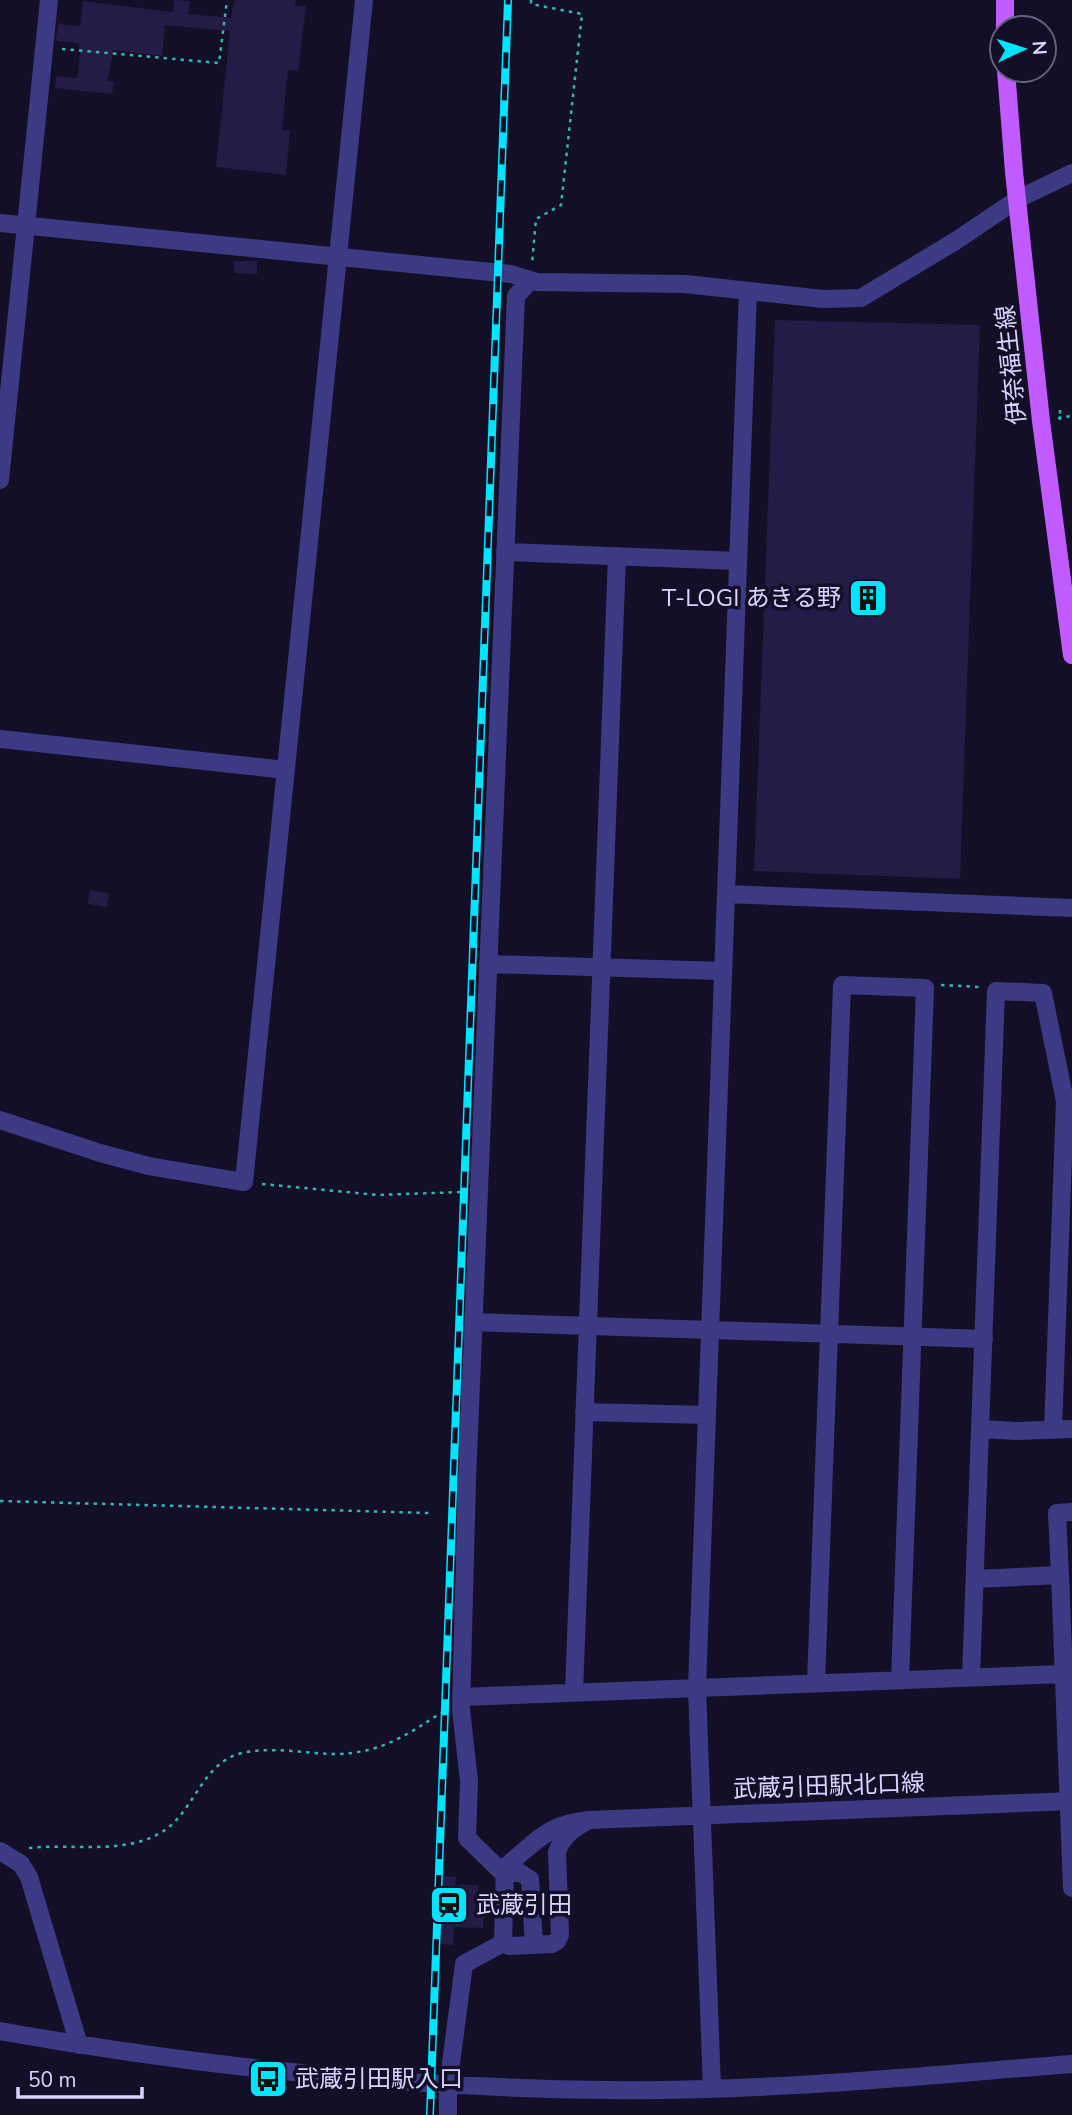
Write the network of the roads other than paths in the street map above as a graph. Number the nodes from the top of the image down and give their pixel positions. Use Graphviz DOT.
graph roads {
  1 [pos="49,0"];
  2 [pos="364,0"];
  3 [pos="1007,84"];
  4 [pos="1072,173"];
  5 [pos="1018,199"];
  6 [pos="0,223"];
  7 [pos="26,225"];
  8 [pos="338,256"];
  9 [pos="530,281"];
  10 [pos="748,291"];
  11 [pos="0,480"];
  12 [pos="505,552"];
  13 [pos="617,556"];
  14 [pos="738,561"];
  15 [pos="1072,654"];
  16 [pos="0,739"];
  17 [pos="286,770"];
  18 [pos="726,894"];
  19 [pos="1072,908"];
  20 [pos="488,964"];
  21 [pos="601,967"];
  22 [pos="723,971"];
  23 [pos="1068,1100"];
  24 [pos="0,1120"];
  25 [pos="1066,1223"];
  26 [pos="474,1322"];
  27 [pos="588,1325"];
  28 [pos="710,1329"];
  29 [pos="829,1333"];
  30 [pos="913,1336"];
  31 [pos="984,1339"];
  32 [pos="584,1412"];
  33 [pos="707,1415"];
  34 [pos="980,1429"];
  35 [pos="1072,1429"];
  36 [pos="1053,1430"];
  37 [pos="1072,1512"];
  38 [pos="1060,1575"];
  39 [pos="975,1579"];
  40 [pos="1064,1674"];
  41 [pos="971,1677"];
  42 [pos="901,1680"];
  43 [pos="816,1683"];
  44 [pos="697,1688"];
  45 [pos="574,1692"];
  46 [pos="461,1703"];
  47 [pos="1069,1710"];
  48 [pos="1070,1801"];
  49 [pos="702,1816"];
  50 [pos="589,1820"];
  51 [pos="1,1851"];
  52 [pos="505,1875"];
  53 [pos="1072,1888"];
  54 [pos="503,1943"];
  55 [pos="534,1945"];
  56 [pos="0,2031"];
  57 [pos="79,2045"];
  58 [pos="1072,2064"];
  59 [pos="449,2086"];
  60 [pos="712,2089"];
  61 [pos="447,2115"];
  1 -- 7 [label="street"];
  2 -- 8 [label="street"];
  3 -- 5 [label="main road, 伊奈福生線"];
  4 -- 5 [label="street"];
  5 -- 10 [label="street"];
  5 -- 15 [label="main road, 伊奈福生線"];
  6 -- 7 [label="street"];
  7 -- 8 [label="street"];
  7 -- 11 [label="street"];
  8 -- 9 [label="street"];
  8 -- 17 [label="street"];
  9 -- 10 [label="street"];
  9 -- 12 [label="street"];
  10 -- 14 [label="street"];
  12 -- 13 [label="street"];
  12 -- 20 [label="street"];
  13 -- 14 [label="street"];
  13 -- 21 [label="street"];
  14 -- 18 [label="street"];
  16 -- 17 [label="street"];
  17 -- 24 [label="street"];
  18 -- 19 [label="street"];
  18 -- 22 [label="street"];
  20 -- 21 [label="street"];
  20 -- 26 [label="street"];
  21 -- 22 [label="street"];
  21 -- 27 [label="street"];
  22 -- 28 [label="street"];
  23 -- 25 [label="street"];
  23 -- 31 [label="street"];
  25 -- 36 [label="street"];
  26 -- 27 [label="street"];
  26 -- 46 [label="street"];
  27 -- 28 [label="street"];
  27 -- 32 [label="street"];
  28 -- 29 [label="street"];
  28 -- 33 [label="street"];
  29 -- 30 [label="street"];
  29 -- 30 [label="street"];
  29 -- 43 [label="street"];
  30 -- 31 [label="street"];
  30 -- 42 [label="street"];
  31 -- 34 [label="street"];
  32 -- 33 [label="street"];
  32 -- 45 [label="street"];
  33 -- 44 [label="street"];
  34 -- 36 [label="street"];
  34 -- 39 [label="street"];
  35 -- 36 [label="street"];
  37 -- 38 [label="street"];
  38 -- 39 [label="street"];
  38 -- 40 [label="street"];
  39 -- 41 [label="street"];
  40 -- 41 [label="street"];
  40 -- 47 [label="street"];
  41 -- 42 [label="street"];
  42 -- 43 [label="street"];
  43 -- 44 [label="street"];
  44 -- 45 [label="street"];
  44 -- 49 [label="street"];
  45 -- 46 [label="street"];
  46 -- 52 [label="street"];
  47 -- 48 [label="street"];
  48 -- 49 [label="street, 武蔵引田駅北口線"];
  48 -- 53 [label="street"];
  49 -- 50 [label="street, 武蔵引田駅北口線"];
  49 -- 60 [label="street"];
  50 -- 52 [label="street, 武蔵引田駅北口線"];
  50 -- 55 [label="street"];
  51 -- 57 [label="street"];
  52 -- 54 [label="street"];
  52 -- 55 [label="street"];
  54 -- 55 [label="street"];
  54 -- 59 [label="street"];
  56 -- 57 [label="street"];
  57 -- 59 [label="street"];
  58 -- 60 [label="street"];
  59 -- 60 [label="street"];
  59 -- 61 [label="street"];
}
